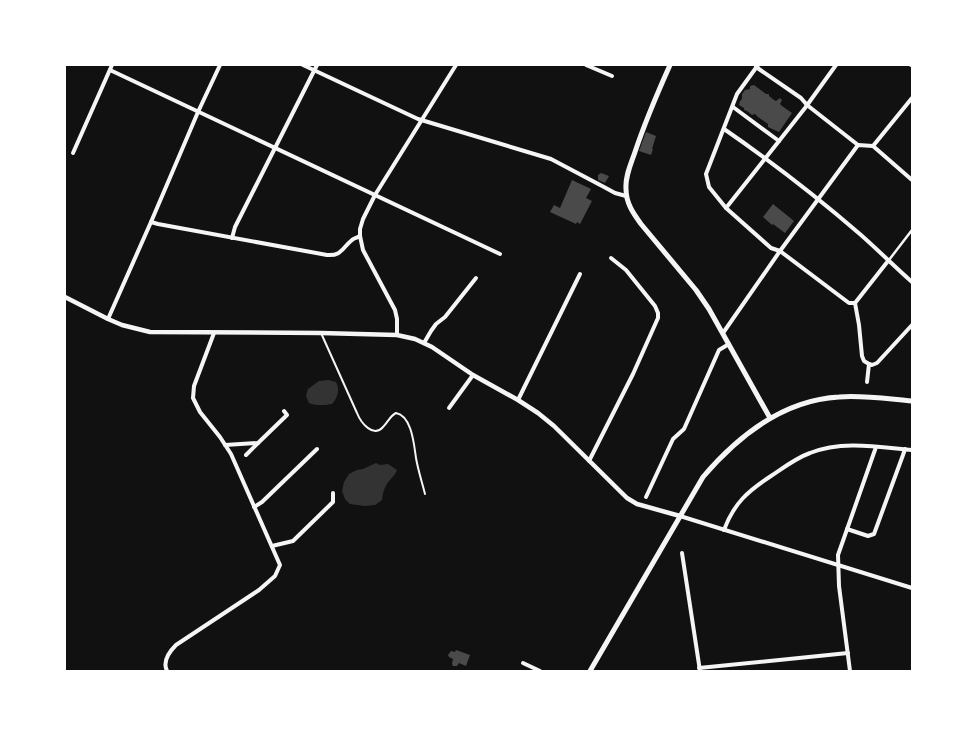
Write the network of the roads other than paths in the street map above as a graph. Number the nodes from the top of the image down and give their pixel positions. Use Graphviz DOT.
graph roads {
  1 [pos="112,65"];
  2 [pos="220,65"];
  3 [pos="303,65"];
  4 [pos="317,65"];
  5 [pos="456,65"];
  6 [pos="586,65"];
  7 [pos="670,65"];
  8 [pos="836,65"];
  9 [pos="757,66"];
  10 [pos="110,70"];
  11 [pos="314,70"];
  12 [pos="612,76"];
  13 [pos="912,98"];
  14 [pos="807,105"];
  15 [pos="732,107"];
  16 [pos="198,112"];
  17 [pos="422,120"];
  18 [pos="724,129"];
  19 [pos="779,141"];
  20 [pos="858,146"];
  21 [pos="873,146"];
  22 [pos="276,148"];
  23 [pos="73,153"];
  24 [pos="766,158"];
  25 [pos="912,180"];
  26 [pos="375,195"];
  27 [pos="626,196"];
  28 [pos="818,200"];
  29 [pos="726,208"];
  30 [pos="152,222"];
  31 [pos="912,230"];
  32 [pos="360,236"];
  33 [pos="232,238"];
  34 [pos="780,251"];
  35 [pos="500,254"];
  36 [pos="611,258"];
  37 [pos="888,261"];
  38 [pos="580,274"];
  39 [pos="476,278"];
  40 [pos="912,282"];
  41 [pos="65,297"];
  42 [pos="855,303"];
  43 [pos="108,319"];
  44 [pos="912,325"];
  45 [pos="214,333"];
  46 [pos="322,333"];
  47 [pos="723,333"];
  48 [pos="397,335"];
  49 [pos="424,343"];
  50 [pos="729,344"];
  51 [pos="869,364"];
  52 [pos="473,375"];
  53 [pos="867,382"];
  54 [pos="518,400"];
  55 [pos="912,400"];
  56 [pos="449,408"];
  57 [pos="284,411"];
  58 [pos="770,418"];
  59 [pos="258,443"];
  60 [pos="225,445"];
  61 [pos="876,447"];
  62 [pos="317,449"];
  63 [pos="905,449"];
  64 [pos="912,450"];
  65 [pos="246,455"];
  66 [pos="589,461"];
  67 [pos="333,493"];
  68 [pos="424,494"];
  69 [pos="646,497"];
  70 [pos="254,507"];
  71 [pos="680,516"];
  72 [pos="724,530"];
  73 [pos="847,530"];
  74 [pos="272,546"];
  75 [pos="682,553"];
  76 [pos="838,565"];
  77 [pos="912,588"];
  78 [pos="848,653"];
  79 [pos="523,663"];
  80 [pos="699,669"];
  81 [pos="167,671"];
  82 [pos="540,671"];
  83 [pos="590,671"];
  84 [pos="850,671"];
  1 -- 10 [label="street"];
  2 -- 16 [label="street"];
  3 -- 11 [label="street"];
  4 -- 11 [label="street"];
  5 -- 17 [label="street"];
  6 -- 12 [label="street"];
  7 -- 27 [label="main road"];
  8 -- 14 [label="street"];
  9 -- 14 [label="street"];
  9 -- 15 [label="street"];
  10 -- 16 [label="street"];
  10 -- 23 [label="street"];
  11 -- 17 [label="street"];
  11 -- 22 [label="street"];
  13 -- 21 [label="street"];
  14 -- 19 [label="street"];
  14 -- 20 [label="street"];
  15 -- 18 [label="street"];
  15 -- 19 [label="street"];
  16 -- 22 [label="street"];
  16 -- 30 [label="street"];
  17 -- 26 [label="street"];
  17 -- 27 [label="street"];
  18 -- 24 [label="street"];
  18 -- 29 [label="street"];
  19 -- 24 [label="street"];
  20 -- 21 [label="street"];
  20 -- 28 [label="street"];
  21 -- 25 [label="street"];
  22 -- 26 [label="street"];
  22 -- 33 [label="street"];
  24 -- 28 [label="street"];
  24 -- 29 [label="street"];
  26 -- 32 [label="street"];
  26 -- 35 [label="street"];
  27 -- 47 [label="main road"];
  28 -- 34 [label="street"];
  28 -- 37 [label="street"];
  29 -- 34 [label="street"];
  30 -- 33 [label="street"];
  30 -- 43 [label="street"];
  31 -- 37 [label="street"];
  32 -- 33 [label="street"];
  32 -- 48 [label="street"];
  34 -- 42 [label="street"];
  34 -- 47 [label="street"];
  36 -- 66 [label="street"];
  37 -- 40 [label="street"];
  37 -- 42 [label="street"];
  38 -- 54 [label="street"];
  39 -- 49 [label="street"];
  41 -- 43 [label="street"];
  42 -- 51 [label="street"];
  43 -- 45 [label="street"];
  44 -- 51 [label="street"];
  45 -- 46 [label="street"];
  45 -- 60 [label="street"];
  46 -- 48 [label="street"];
  46 -- 68 [label="lane"];
  47 -- 50 [label="main road"];
  48 -- 49 [label="street"];
  49 -- 52 [label="street"];
  50 -- 58 [label="main road"];
  50 -- 69 [label="street"];
  51 -- 53 [label="street"];
  52 -- 54 [label="street"];
  52 -- 56 [label="street"];
  54 -- 66 [label="street"];
  55 -- 58 [label="main road"];
  57 -- 59 [label="street"];
  58 -- 71 [label="main road"];
  59 -- 60 [label="street"];
  59 -- 65 [label="street"];
  60 -- 70 [label="street"];
  61 -- 63 [label="street"];
  61 -- 72 [label="street"];
  61 -- 73 [label="street"];
  62 -- 70 [label="street"];
  63 -- 64 [label="street"];
  63 -- 73 [label="street"];
  66 -- 71 [label="street"];
  67 -- 74 [label="street"];
  70 -- 74 [label="street"];
  71 -- 72 [label="street"];
  71 -- 83 [label="main road"];
  72 -- 76 [label="street"];
  73 -- 76 [label="street"];
  74 -- 81 [label="street"];
  75 -- 80 [label="street"];
  76 -- 77 [label="street"];
  76 -- 78 [label="street"];
  78 -- 80 [label="street"];
  78 -- 84 [label="street"];
  79 -- 82 [label="street"];
}
